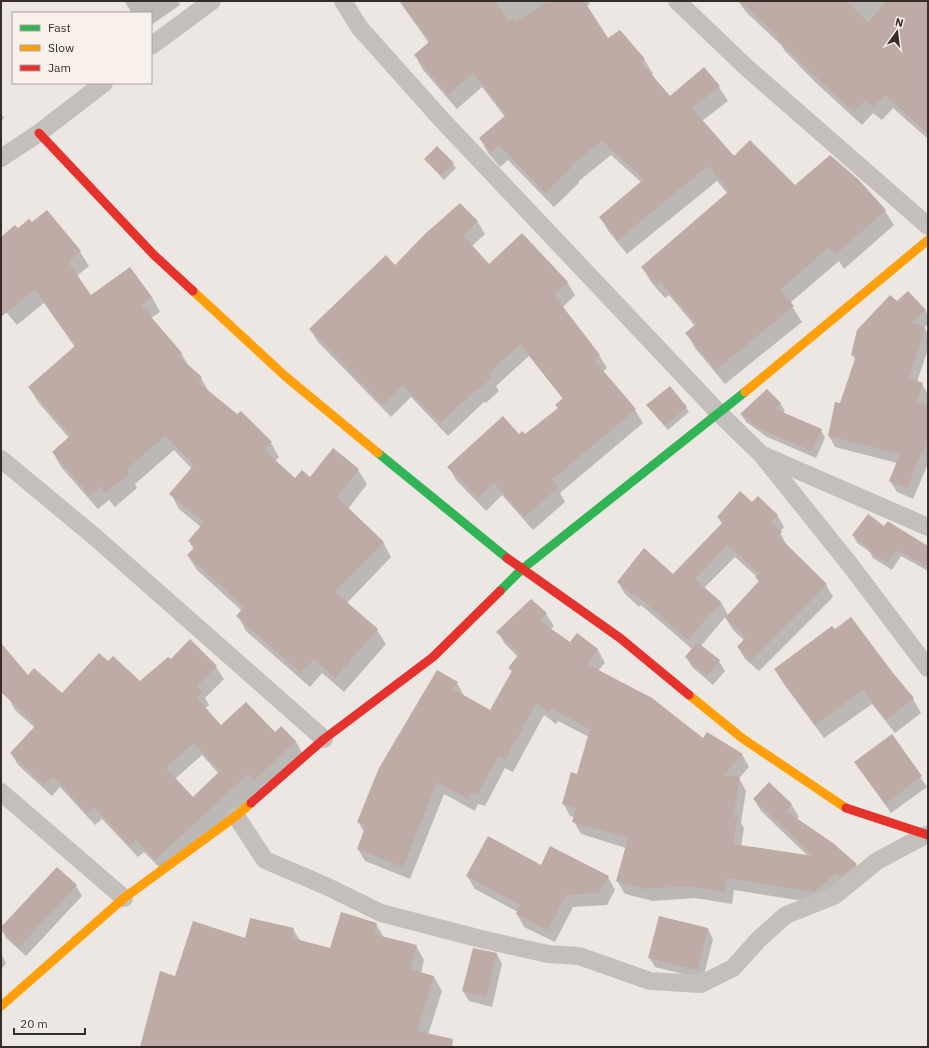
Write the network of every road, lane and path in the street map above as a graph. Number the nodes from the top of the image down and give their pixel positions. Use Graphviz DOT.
graph roads {
  1 [pos="212,1"];
  2 [pos="343,1"];
  3 [pos="677,1"];
  4 [pos="152,45"];
  5 [pos="103,84"];
  6 [pos="39,133"];
  7 [pos="1,158"];
  8 [pos="928,226"];
  9 [pos="928,240"];
  10 [pos="719,413"];
  11 [pos="762,455"];
  12 [pos="1,459"];
  13 [pos="928,527"];
  14 [pos="521,570"];
  15 [pos="928,668"];
  16 [pos="324,739"];
  17 [pos="1,792"];
  18 [pos="236,816"];
  19 [pos="927,835"];
  20 [pos="124,898"];
  21 [pos="1,1006"];
  1 -- 4 [label="street"];
  2 -- 10 [label="street"];
  3 -- 8 [label="street"];
  5 -- 6 [label="street"];
  6 -- 7 [label="street"];
  6 -- 14 [label="street"];
  9 -- 10 [label="street"];
  10 -- 11 [label="street"];
  10 -- 14 [label="street"];
  11 -- 13 [label="street"];
  11 -- 15 [label="street"];
  12 -- 16 [label="street"];
  14 -- 16 [label="street"];
  14 -- 19 [label="street"];
  16 -- 18 [label="street"];
  17 -- 20 [label="street"];
  18 -- 19 [label="street"];
  18 -- 20 [label="street"];
  20 -- 21 [label="street"];
}
